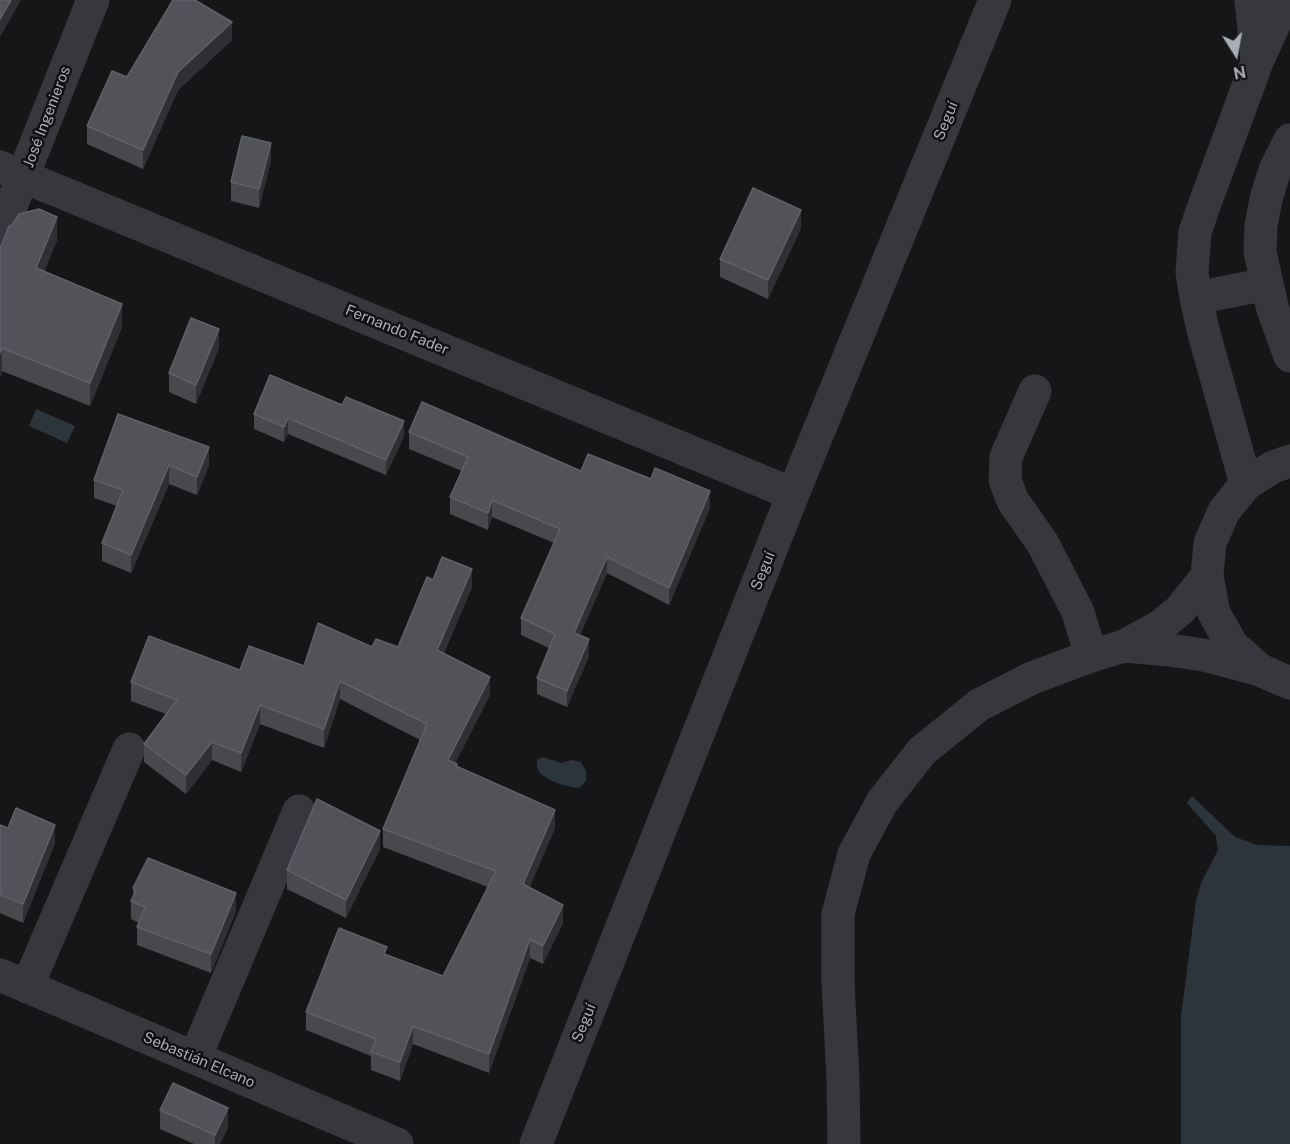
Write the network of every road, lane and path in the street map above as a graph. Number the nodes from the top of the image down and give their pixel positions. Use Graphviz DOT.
graph roads {
  1 [pos="93,0"];
  2 [pos="995,0"];
  3 [pos="1251,0"];
  4 [pos="1284,0"];
  5 [pos="1257,62"];
  6 [pos="1290,140"];
  7 [pos="12,171"];
  8 [pos="0,234"];
  9 [pos="1267,284"];
  10 [pos="1196,298"];
  11 [pos="1290,356"];
  12 [pos="1035,391"];
  13 [pos="1290,461"];
  14 [pos="1246,484"];
  15 [pos="793,494"];
  16 [pos="1207,576"];
  17 [pos="1124,646"];
  18 [pos="1091,656"];
  19 [pos="1260,670"];
  20 [pos="1290,683"];
  21 [pos="129,749"];
  22 [pos="299,811"];
  23 [pos="14,981"];
  24 [pos="195,1058"];
  25 [pos="397,1144"];
  26 [pos="536,1144"];
  27 [pos="844,1144"];
  1 -- 7 [label="street, José Ingenieros"];
  2 -- 15 [label="street, Seguí"];
  3 -- 5 [label="street"];
  4 -- 5 [label="street"];
  5 -- 10 [label="street"];
  6 -- 9 [label="street"];
  7 -- 8 [label="street, José Ingenieros"];
  7 -- 15 [label="street, Fernando Fader"];
  9 -- 10 [label="street"];
  9 -- 11 [label="street"];
  10 -- 14 [label="street"];
  12 -- 18 [label="street"];
  13 -- 14 [label="street"];
  14 -- 16 [label="street"];
  15 -- 26 [label="street, Seguí"];
  16 -- 17 [label="street"];
  16 -- 19 [label="street"];
  17 -- 18 [label="street"];
  17 -- 19 [label="street"];
  18 -- 27 [label="street"];
  19 -- 20 [label="street"];
  21 -- 23 [label="street"];
  22 -- 24 [label="street"];
  23 -- 24 [label="street, Sebastián Elcano"];
  24 -- 25 [label="street, Sebastián Elcano"];
}
